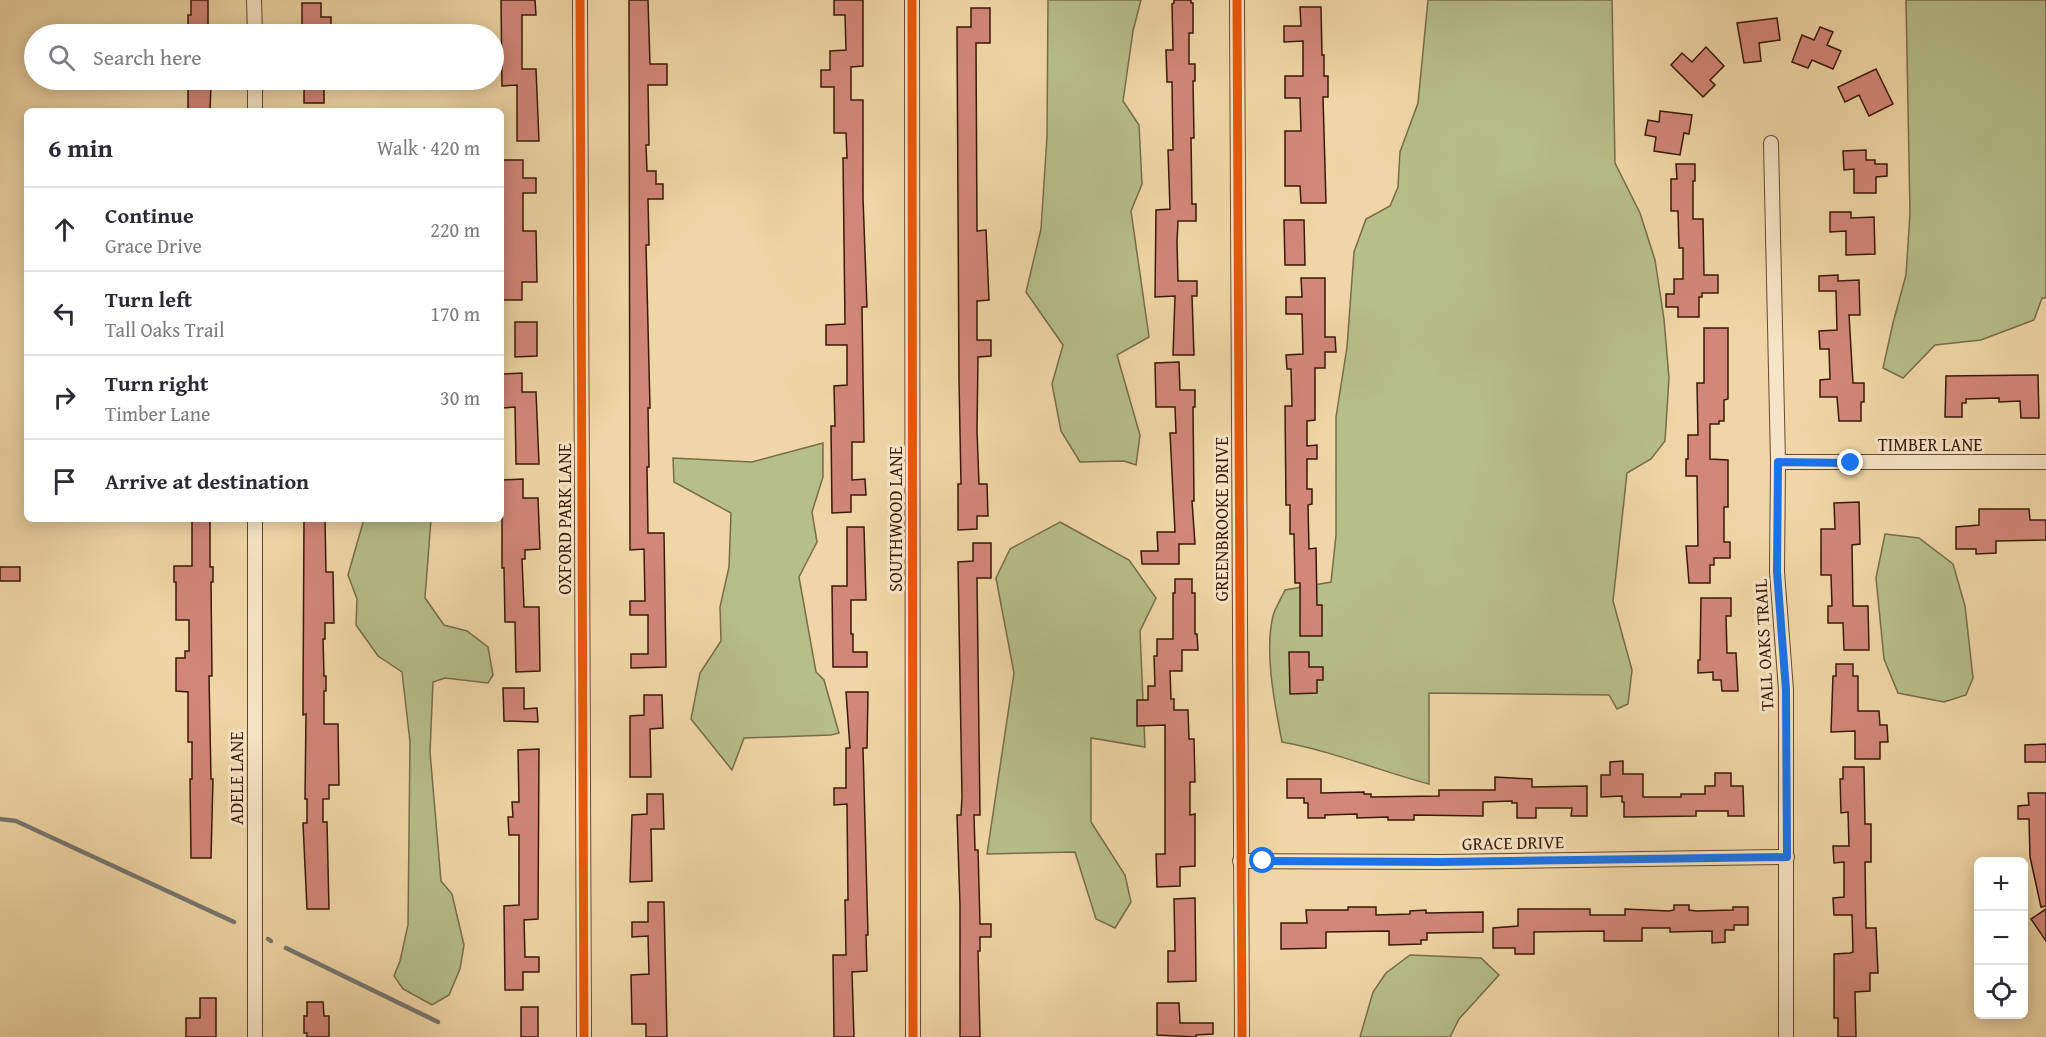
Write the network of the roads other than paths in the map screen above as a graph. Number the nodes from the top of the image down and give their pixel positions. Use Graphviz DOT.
graph roads {
  1 [pos="255,0"];
  2 [pos="580,0"];
  3 [pos="912,0"];
  4 [pos="1237,0"];
  5 [pos="255,24"];
  6 [pos="255,90"];
  7 [pos="255,108"];
  8 [pos="1771,143"];
  9 [pos="1778,462"];
  10 [pos="2046,462"];
  11 [pos="255,522"];
  12 [pos="1787,857"];
  13 [pos="1240,861"];
  14 [pos="255,1037"];
  15 [pos="584,1037"];
  16 [pos="913,1037"];
  17 [pos="1242,1037"];
  18 [pos="1786,1037"];
  1 -- 5 [label="street"];
  2 -- 15 [label="street, OXFORD PARK LANE"];
  3 -- 16 [label="street, SOUTHWOOD LANE"];
  4 -- 13 [label="street, GREENBROOKE DRIVE"];
  6 -- 7 [label="street"];
  8 -- 9 [label="street, TALL OAKS TRAIL"];
  9 -- 10 [label="street, TIMBER LANE"];
  9 -- 12 [label="street, TALL OAKS TRAIL"];
  11 -- 14 [label="street, ADELE LANE"];
  12 -- 13 [label="street, GRACE DRIVE"];
  12 -- 18 [label="street, TALL OAKS TRAIL"];
  13 -- 17 [label="street, GREENBROOKE DRIVE"];
}
